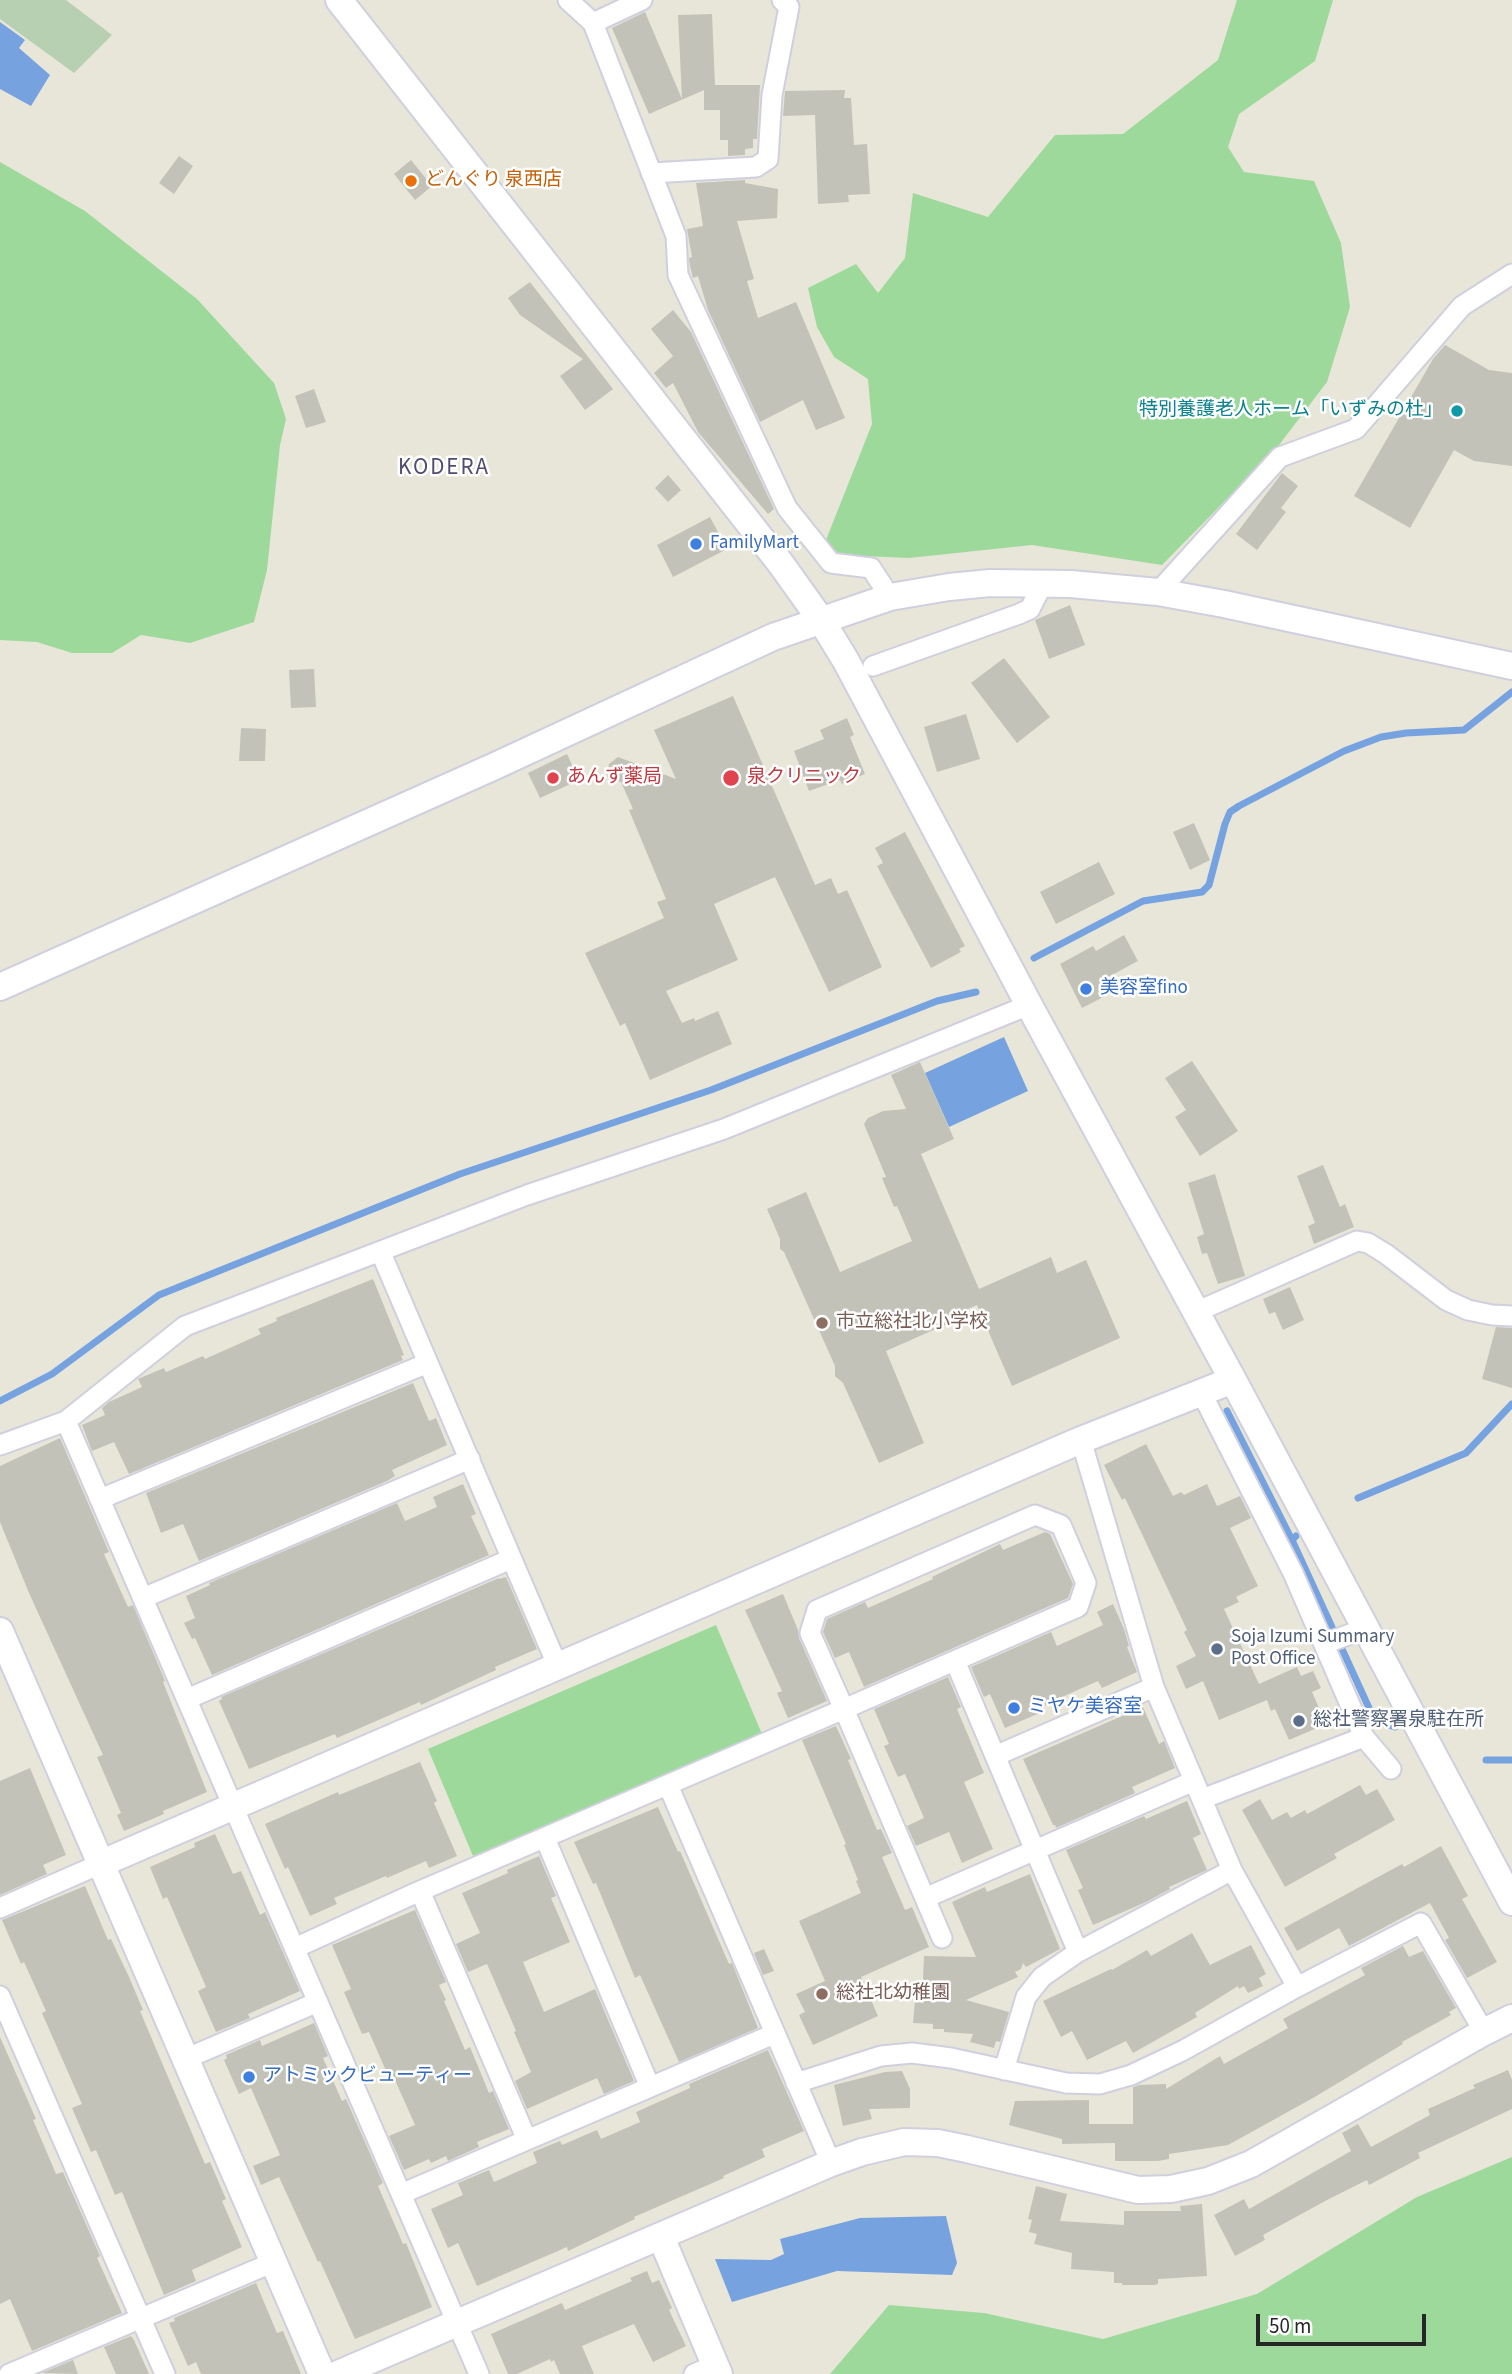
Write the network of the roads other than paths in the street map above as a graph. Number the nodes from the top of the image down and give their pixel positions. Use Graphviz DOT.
graph roads {
  1 [pos="339,0"];
  2 [pos="568,0"];
  3 [pos="642,0"];
  4 [pos="782,0"];
  5 [pos="593,23"];
  6 [pos="651,173"];
  7 [pos="1512,274"];
  8 [pos="1043,583"];
  9 [pos="1158,592"];
  10 [pos="890,597"];
  11 [pos="821,620"];
  12 [pos="873,666"];
  13 [pos="1512,666"];
  14 [pos="0,987"];
  15 [pos="1029,1005"];
  16 [pos="381,1253"];
  17 [pos="1196,1312"];
  18 [pos="1512,1316"];
  19 [pos="428,1363"];
  20 [pos="1233,1380"];
  21 [pos="1201,1392"];
  22 [pos="66,1421"];
  23 [pos="1081,1440"];
  24 [pos="0,1445"];
  25 [pos="470,1459"];
  26 [pos="100,1499"];
  27 [pos="511,1559"];
  28 [pos="143,1598"];
  29 [pos="0,1631"];
  30 [pos="1342,1638"];
  31 [pos="955,1661"];
  32 [pos="558,1667"];
  33 [pos="1154,1687"];
  34 [pos="187,1699"];
  35 [pos="844,1709"];
  36 [pos="1364,1737"];
  37 [pos="995,1756"];
  38 [pos="1391,1769"];
  39 [pos="668,1785"];
  40 [pos="1198,1790"];
  41 [pos="233,1806"];
  42 [pos="545,1838"];
  43 [pos="1035,1850"];
  44 [pos="100,1864"];
  45 [pos="1232,1870"];
  46 [pos="420,1891"];
  47 [pos="925,1898"];
  48 [pos="1512,1902"];
  49 [pos="0,1908"];
  50 [pos="942,1938"];
  51 [pos="295,1948"];
  52 [pos="1078,1952"];
  53 [pos="1297,1987"];
  54 [pos="0,1996"];
  55 [pos="318,2002"];
  56 [pos="1512,2018"];
  57 [pos="1484,2032"];
  58 [pos="774,2034"];
  59 [pos="185,2059"];
  60 [pos="1004,2070"];
  61 [pos="796,2083"];
  62 [pos="650,2087"];
  63 [pos="527,2140"];
  64 [pos="831,2163"];
  65 [pos="401,2194"];
  66 [pos="661,2237"];
  67 [pos="274,2262"];
  68 [pos="141,2318"];
  69 [pos="457,2322"];
  70 [pos="0,2365"];
  71 [pos="709,2371"];
  72 [pos="6,2374"];
  73 [pos="165,2374"];
  74 [pos="322,2374"];
  75 [pos="338,2374"];
  76 [pos="479,2374"];
  1 -- 11 [label="street"];
  2 -- 5 [label="street"];
  3 -- 5 [label="street"];
  4 -- 6 [label="street"];
  5 -- 6 [label="street"];
  6 -- 10 [label="street"];
  7 -- 9 [label="street"];
  8 -- 9 [label="street"];
  8 -- 10 [label="street"];
  8 -- 12 [label="street"];
  9 -- 13 [label="street"];
  10 -- 11 [label="street"];
  11 -- 14 [label="street"];
  11 -- 15 [label="street"];
  15 -- 16 [label="street"];
  15 -- 17 [label="street"];
  16 -- 19 [label="street"];
  16 -- 22 [label="street"];
  17 -- 18 [label="street"];
  17 -- 20 [label="street"];
  19 -- 25 [label="street"];
  19 -- 26 [label="street"];
  20 -- 21 [label="street"];
  20 -- 30 [label="street"];
  21 -- 23 [label="street"];
  21 -- 30 [label="street"];
  22 -- 24 [label="street"];
  22 -- 26 [label="street"];
  23 -- 32 [label="street"];
  23 -- 33 [label="street"];
  25 -- 27 [label="street"];
  25 -- 28 [label="street"];
  26 -- 28 [label="street"];
  27 -- 32 [label="street"];
  27 -- 34 [label="street"];
  28 -- 34 [label="street"];
  29 -- 44 [label="street"];
  30 -- 36 [label="street"];
  30 -- 48 [label="street"];
  31 -- 35 [label="street"];
  31 -- 35 [label="street"];
  31 -- 37 [label="street"];
  32 -- 41 [label="street"];
  33 -- 37 [label="street"];
  33 -- 40 [label="street"];
  34 -- 41 [label="street"];
  35 -- 39 [label="street"];
  35 -- 47 [label="street"];
  36 -- 38 [label="street"];
  36 -- 40 [label="street"];
  37 -- 43 [label="street"];
  39 -- 42 [label="street"];
  39 -- 58 [label="street"];
  40 -- 43 [label="street"];
  40 -- 45 [label="street"];
  41 -- 44 [label="street"];
  41 -- 51 [label="street"];
  42 -- 46 [label="street"];
  42 -- 62 [label="street"];
  43 -- 47 [label="street"];
  43 -- 52 [label="street"];
  44 -- 49 [label="street"];
  44 -- 59 [label="street"];
  45 -- 52 [label="street"];
  45 -- 53 [label="street"];
  46 -- 51 [label="street"];
  46 -- 63 [label="street"];
  47 -- 50 [label="street"];
  51 -- 55 [label="street"];
  52 -- 60 [label="street"];
  53 -- 57 [label="street"];
  53 -- 60 [label="street"];
  54 -- 68 [label="street"];
  55 -- 59 [label="street"];
  55 -- 65 [label="street"];
  56 -- 57 [label="street"];
  57 -- 64 [label="street"];
  58 -- 61 [label="street"];
  58 -- 62 [label="street"];
  59 -- 67 [label="street"];
  60 -- 61 [label="street"];
  61 -- 64 [label="street"];
  62 -- 63 [label="street"];
  63 -- 65 [label="street"];
  64 -- 66 [label="street"];
  65 -- 69 [label="street"];
  66 -- 69 [label="street"];
  66 -- 71 [label="street"];
  67 -- 68 [label="street"];
  67 -- 74 [label="street"];
  68 -- 72 [label="street"];
  68 -- 73 [label="street"];
  69 -- 75 [label="street"];
  69 -- 76 [label="street"];
  70 -- 72 [label="street"];
}
